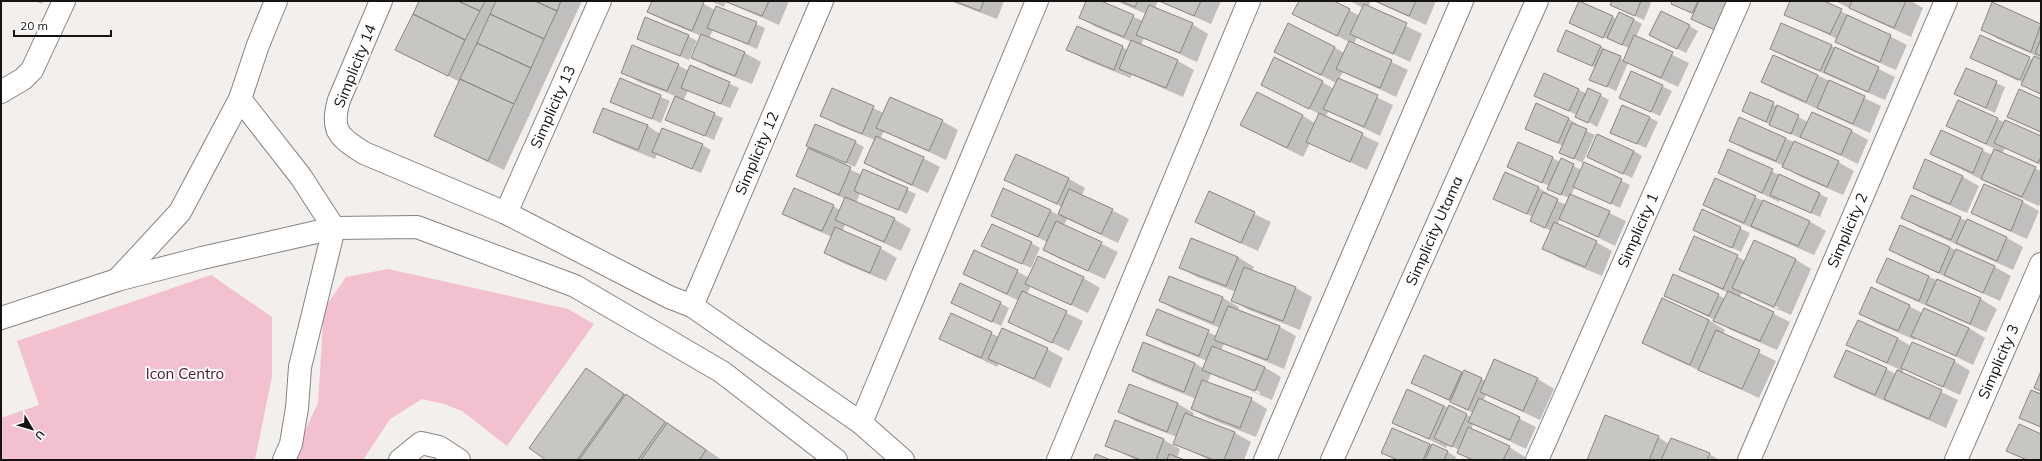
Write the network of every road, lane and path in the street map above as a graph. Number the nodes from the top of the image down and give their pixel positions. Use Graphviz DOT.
graph roads {
  1 [pos="64,1"];
  2 [pos="276,1"];
  3 [pos="381,1"];
  4 [pos="600,1"];
  5 [pos="822,1"];
  6 [pos="1038,1"];
  7 [pos="1249,1"];
  8 [pos="1462,1"];
  9 [pos="1537,1"];
  10 [pos="1739,1"];
  11 [pos="1946,1"];
  12 [pos="1,92"];
  13 [pos="240,99"];
  14 [pos="506,213"];
  15 [pos="334,228"];
  16 [pos="2041,264"];
  17 [pos="117,280"];
  18 [pos="692,306"];
  19 [pos="1,318"];
  20 [pos="861,423"];
  21 [pos="284,460"];
  22 [pos="400,460"];
  23 [pos="459,460"];
  24 [pos="836,460"];
  25 [pos="903,460"];
  26 [pos="1058,460"];
  27 [pos="1264,460"];
  28 [pos="1332,460"];
  29 [pos="1537,460"];
  30 [pos="1749,460"];
  31 [pos="1956,460"];
  1 -- 12 [label="street"];
  2 -- 13 [label="street"];
  3 -- 14 [label="street, Simplicity 14"];
  4 -- 14 [label="street, Simplicity 13"];
  5 -- 18 [label="street, Simplicity 12"];
  6 -- 20 [label="street"];
  7 -- 26 [label="street"];
  8 -- 27 [label="street"];
  9 -- 28 [label="street, Simplicity Utama"];
  10 -- 29 [label="street, Simplicity 1"];
  11 -- 30 [label="street, Simplicity 2"];
  13 -- 15 [label="street"];
  13 -- 17 [label="street"];
  14 -- 18 [label="street"];
  15 -- 17 [label="street"];
  15 -- 21 [label="street"];
  15 -- 24 [label="street"];
  16 -- 31 [label="street, Simplicity 3"];
  17 -- 19 [label="street"];
  18 -- 20 [label="street"];
  20 -- 25 [label="street"];
  22 -- 23 [label="street"];
}
